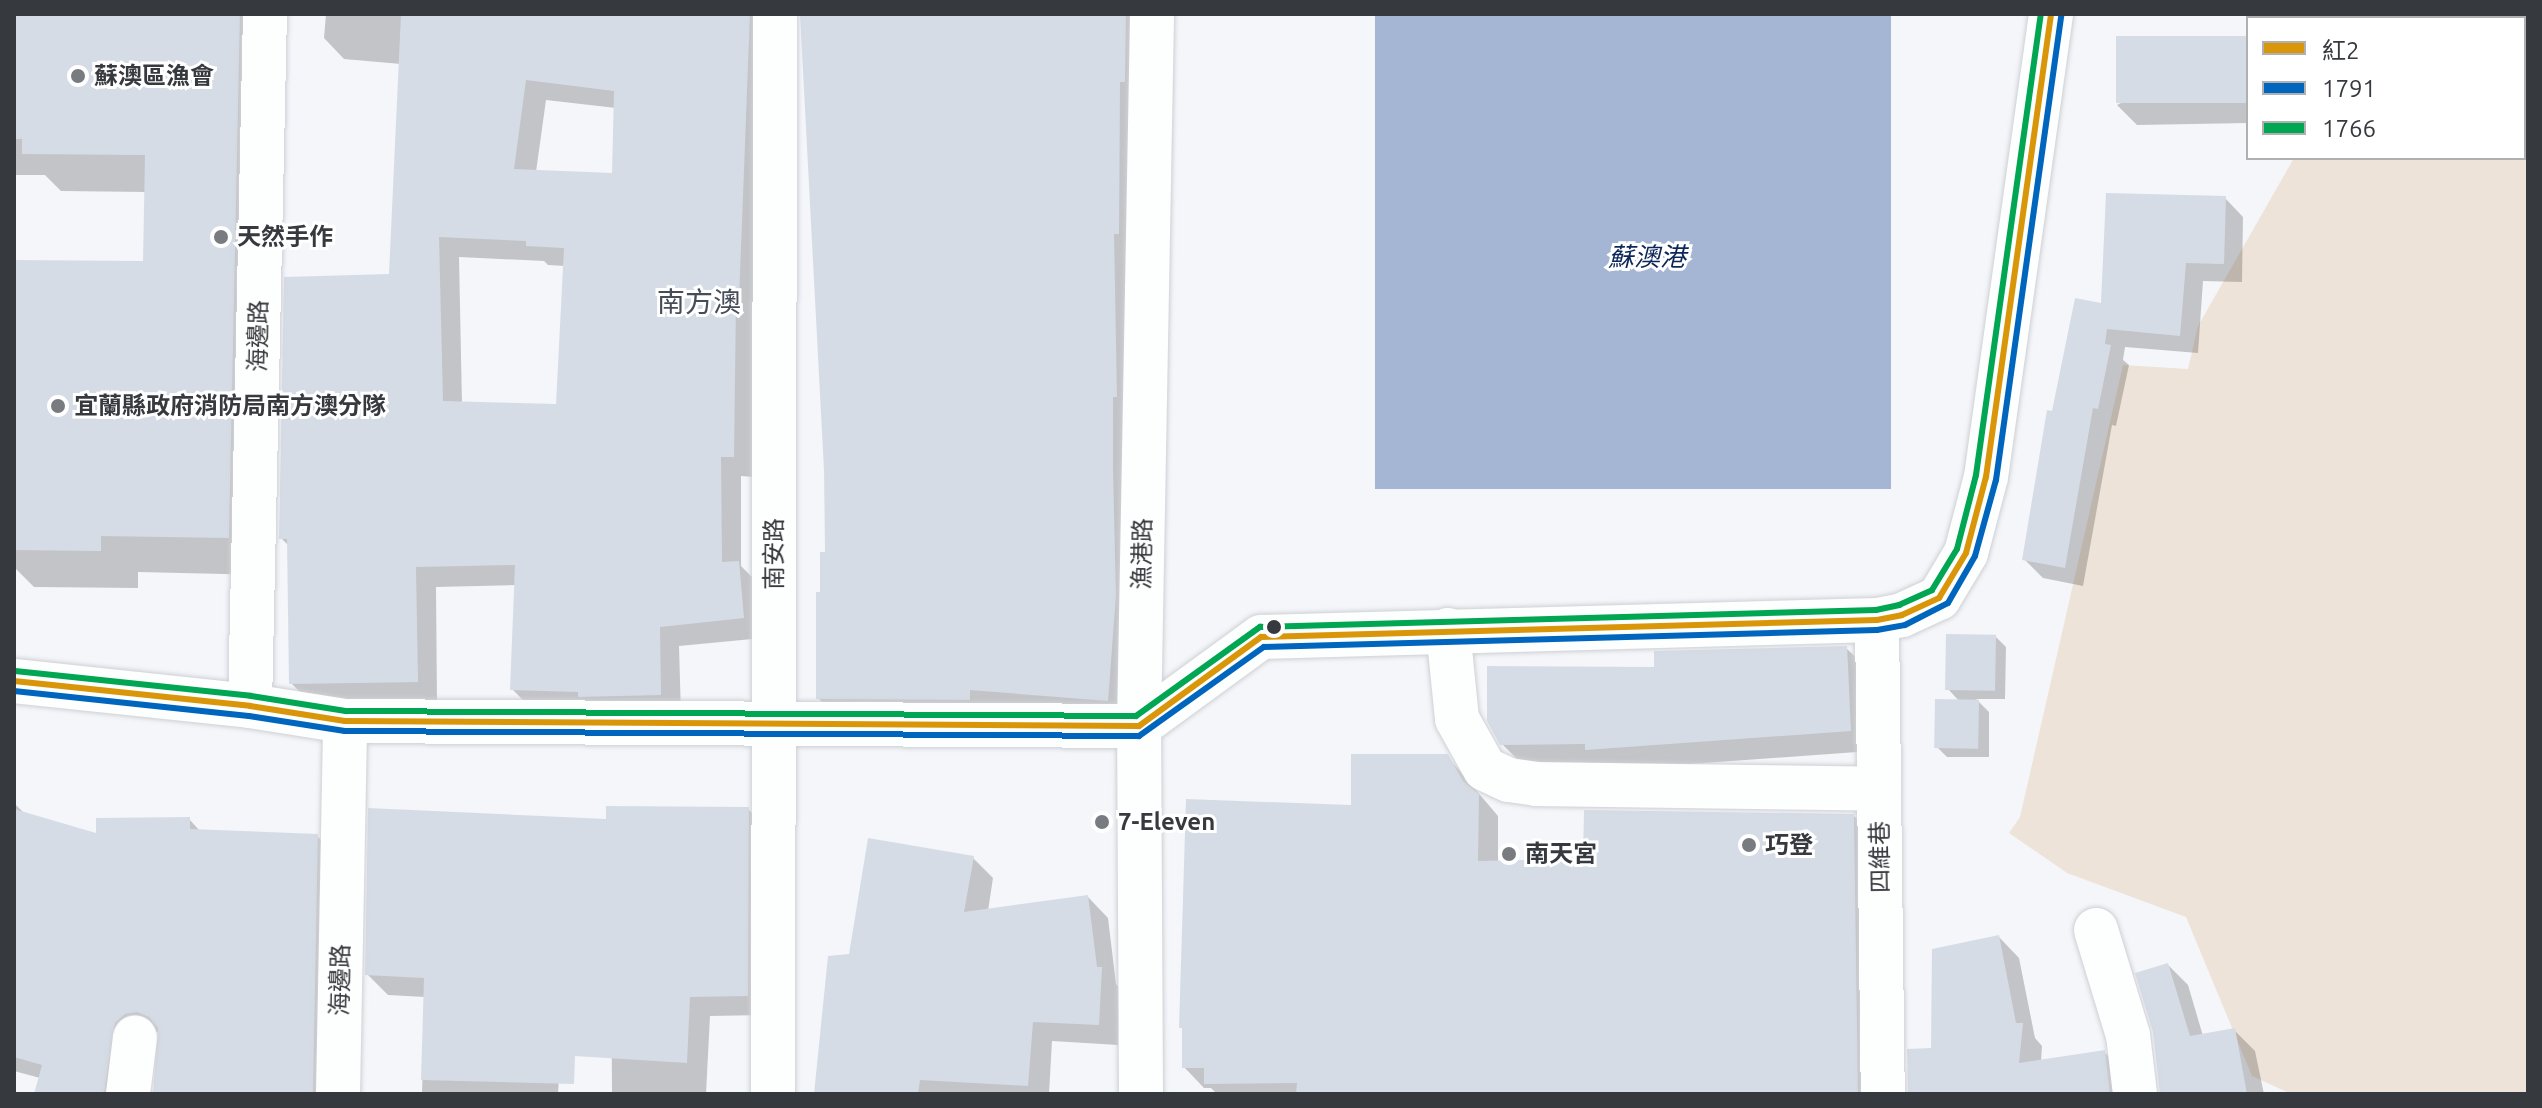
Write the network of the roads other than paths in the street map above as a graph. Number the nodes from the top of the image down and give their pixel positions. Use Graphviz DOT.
graph roads {
  1 [pos="265,14"];
  2 [pos="775,14"];
  3 [pos="1152,14"];
  4 [pos="2051,14"];
  5 [pos="1877,620"];
  6 [pos="1448,630"];
  7 [pos="14,681"];
  8 [pos="250,706"];
  9 [pos="345,721"];
  10 [pos="773,726"];
  11 [pos="1139,726"];
  12 [pos="1879,789"];
  13 [pos="2096,930"];
  14 [pos="135,1037"];
  15 [pos="128,1094"];
  16 [pos="338,1094"];
  17 [pos="773,1094"];
  18 [pos="1141,1094"];
  19 [pos="1883,1094"];
  20 [pos="2135,1094"];
  1 -- 8 [label="street, 海邊路"];
  2 -- 10 [label="street, 南安路"];
  3 -- 11 [label="street, 漁港路"];
  4 -- 5 [label="street"];
  5 -- 6 [label="street"];
  5 -- 12 [label="street, 四維巷"];
  6 -- 11 [label="street"];
  6 -- 12 [label="street"];
  7 -- 8 [label="street"];
  8 -- 9 [label="street"];
  9 -- 10 [label="street"];
  9 -- 16 [label="street, 海邊路"];
  10 -- 11 [label="street"];
  10 -- 17 [label="street, 南安路"];
  11 -- 18 [label="street, 漁港路"];
  12 -- 19 [label="street, 四維巷"];
  13 -- 20 [label="street"];
  14 -- 15 [label="street"];
}
